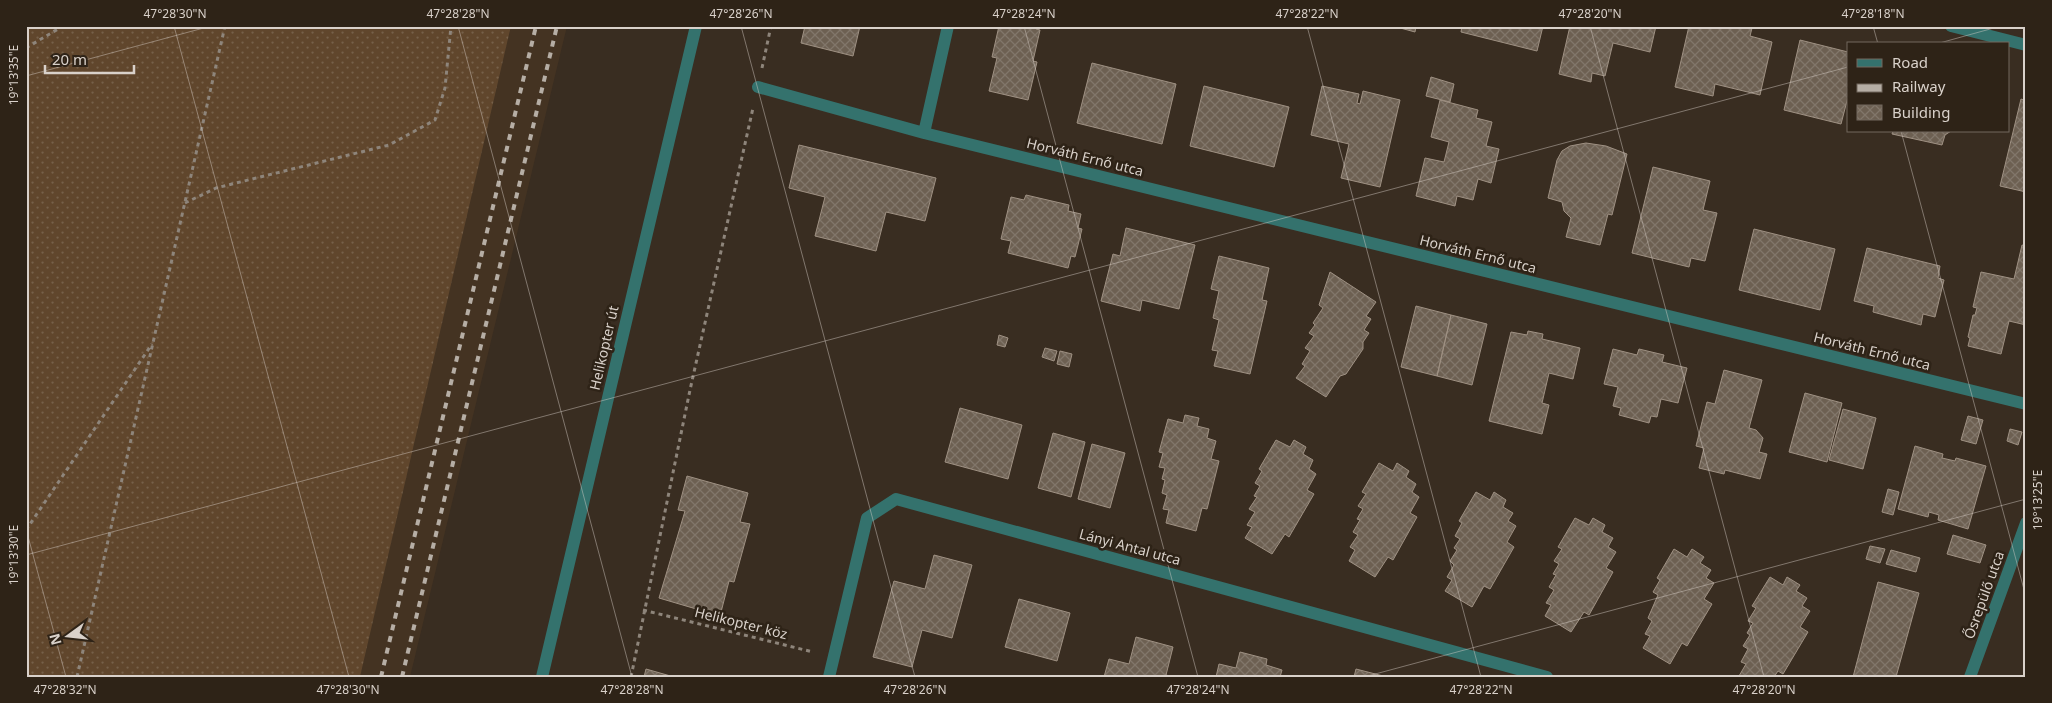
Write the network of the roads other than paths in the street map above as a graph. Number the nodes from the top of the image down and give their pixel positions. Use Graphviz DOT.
graph roads {
  1 [pos="696,26"];
  2 [pos="948,26"];
  3 [pos="1950,26"];
  4 [pos="2026,45"];
  5 [pos="758,88"];
  6 [pos="924,133"];
  7 [pos="2026,404"];
  8 [pos="2026,523"];
  9 [pos="542,677"];
  10 [pos="829,677"];
  11 [pos="1547,677"];
  12 [pos="1970,677"];
  1 -- 9 [label="street, Helikopter út"];
  2 -- 6 [label="street"];
  3 -- 4 [label="street"];
  5 -- 6 [label="street, Horváth Ernő utca"];
  6 -- 7 [label="street, Horváth Ernő utca"];
  8 -- 12 [label="street, Ősrepülő utca"];
  10 -- 11 [label="street, Lányi Antal utca"];
}
